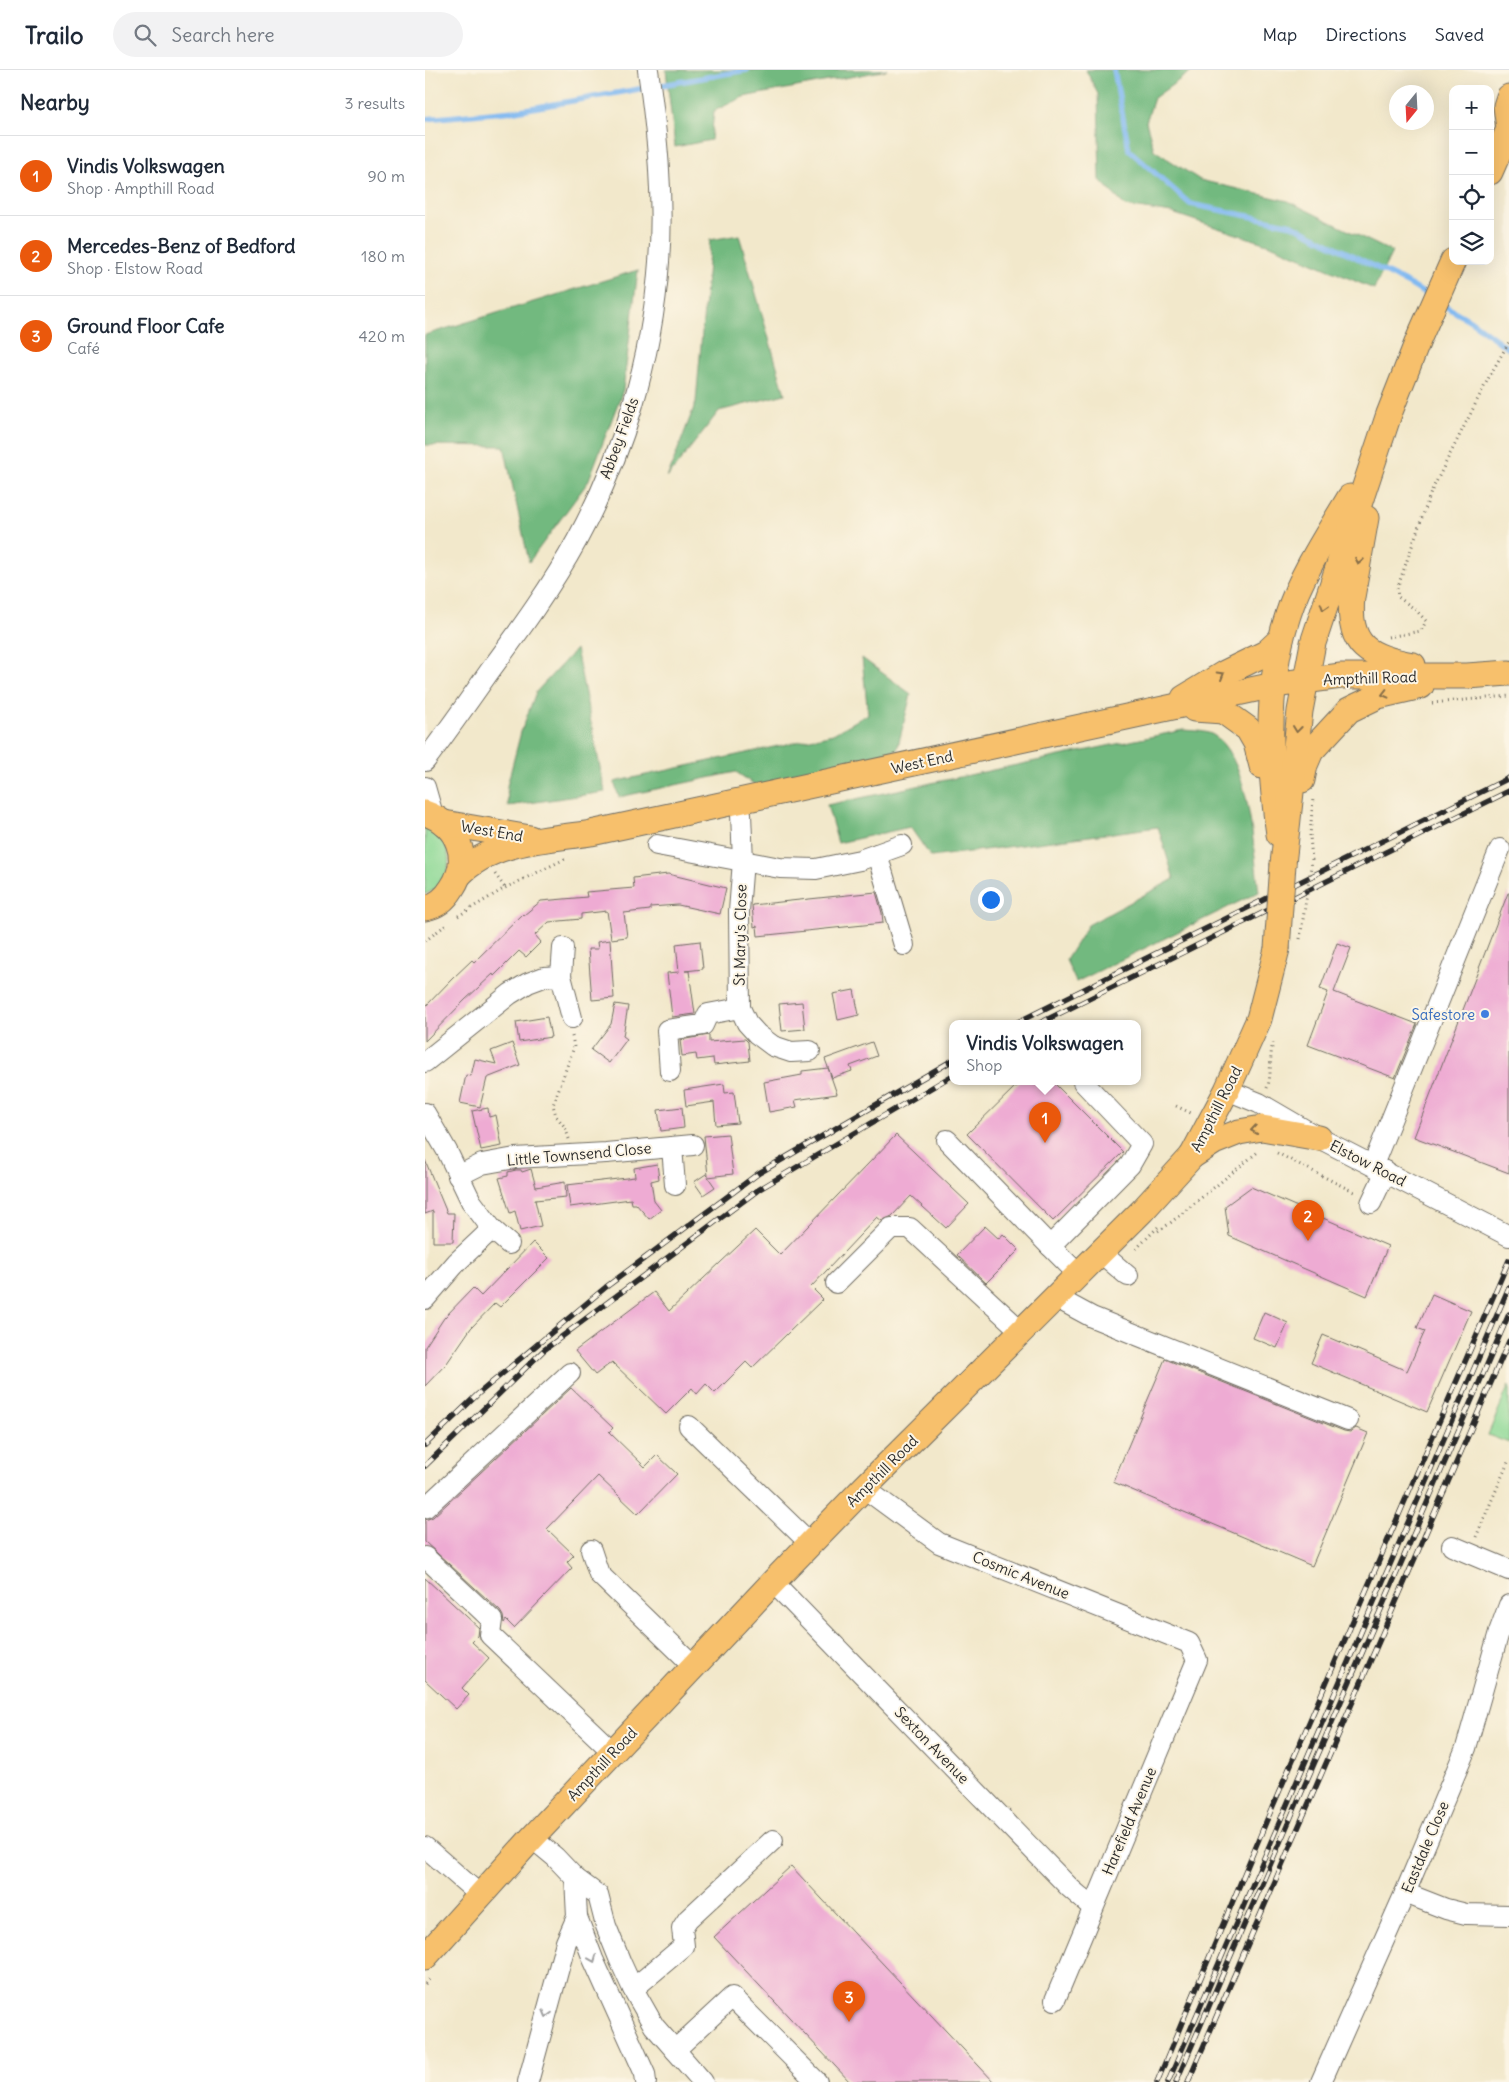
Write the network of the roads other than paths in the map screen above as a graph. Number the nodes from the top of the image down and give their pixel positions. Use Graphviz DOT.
graph roads {
  1 [pos="648,70"];
  2 [pos="1509,97"];
  3 [pos="1509,129"];
  4 [pos="1494,163"];
  5 [pos="1451,265"];
  6 [pos="1373,461"];
  7 [pos="1281,638"];
  8 [pos="1509,673"];
  9 [pos="1467,676"];
  10 [pos="1304,681"];
  11 [pos="1274,685"];
  12 [pos="1165,709"];
  13 [pos="426,765"];
  14 [pos="425,787"];
  15 [pos="738,800"];
  16 [pos="1274,806"];
  17 [pos="434,817"];
  18 [pos="540,840"];
  19 [pos="657,845"];
  20 [pos="903,845"];
  21 [pos="1500,849"];
  22 [pos="877,854"];
  23 [pos="743,861"];
  24 [pos="1283,864"];
  25 [pos="459,874"];
  26 [pos="426,909"];
  27 [pos="904,945"];
  28 [pos="563,948"];
  29 [pos="561,976"];
  30 [pos="740,1008"];
  31 [pos="572,1018"];
  32 [pos="811,1051"];
  33 [pos="425,1062"];
  34 [pos="670,1071"];
  35 [pos="1086,1085"];
  36 [pos="1227,1090"];
  37 [pos="425,1113"];
  38 [pos="1319,1138"];
  39 [pos="947,1140"];
  40 [pos="693,1145"];
  41 [pos="672,1147"];
  42 [pos="1192,1156"];
  43 [pos="1379,1168"];
  44 [pos="458,1176"];
  45 [pos="675,1185"];
  46 [pos="1372,1200"];
  47 [pos="492,1229"];
  48 [pos="1509,1236"];
  49 [pos="509,1244"];
  50 [pos="1050,1246"];
  51 [pos="1100,1252"];
  52 [pos="1078,1274"];
  53 [pos="1128,1276"];
  54 [pos="836,1284"];
  55 [pos="1055,1297"];
  56 [pos="425,1299"];
  57 [pos="1021,1331"];
  58 [pos="570,1373"];
  59 [pos="1348,1420"];
  60 [pos="689,1426"];
  61 [pos="864,1488"];
  62 [pos="425,1508"];
  63 [pos="811,1544"];
  64 [pos="591,1550"];
  65 [pos="1460,1550"];
  66 [pos="425,1557"];
  67 [pos="1509,1570"];
  68 [pos="773,1582"];
  69 [pos="1509,1605"];
  70 [pos="1189,1643"];
  71 [pos="694,1666"];
  72 [pos="614,1753"];
  73 [pos="532,1838"];
  74 [pos="773,1840"];
  75 [pos="425,1847"];
  76 [pos="575,1878"];
  77 [pos="1405,1894"];
  78 [pos="481,1896"];
  79 [pos="1092,1907"];
  80 [pos="1509,1915"];
  81 [pos="577,1917"];
  82 [pos="425,1957"];
  83 [pos="633,1989"];
  84 [pos="1055,2000"];
  85 [pos="675,2050"];
  86 [pos="1323,2081"];
  87 [pos="528,2082"];
  88 [pos="646,2082"];
  89 [pos="703,2082"];
  90 [pos="817,2082"];
  1 -- 13 [label="street, Abbey Fields"];
  2 -- 3 [label="main road"];
  3 -- 4 [label="main road"];
  5 -- 6 [label="main road"];
  6 -- 7 [label="main road"];
  6 -- 9 [label="main road, one-way"];
  6 -- 10 [label="main road, one-way"];
  7 -- 11 [label="main road"];
  12 -- 7 [label="main road, one-way"];
  8 -- 9 [label="main road, Ampthill Road"];
  9 -- 10 [label="main road, Ampthill Road"];
  9 -- 24 [label="main road, Ampthill Road, one-way"];
  10 -- 11 [label="main road, West End"];
  10 -- 24 [label="main road, Ampthill Road, one-way"];
  11 -- 12 [label="main road, West End"];
  11 -- 16 [label="main road"];
  12 -- 15 [label="main road, West End"];
  12 -- 16 [label="main road"];
  14 -- 17 [label="street"];
  15 -- 18 [label="main road, West End"];
  15 -- 23 [label="street"];
  16 -- 24 [label="main road"];
  17 -- 18 [label="main road, West End"];
  17 -- 25 [label="main road"];
  18 -- 25 [label="main road, West End"];
  19 -- 23 [label="street, St Mary's Close"];
  20 -- 22 [label="street, St Mary's Close"];
  21 -- 43 [label="street"];
  22 -- 23 [label="street, St Mary's Close"];
  22 -- 27 [label="street"];
  23 -- 30 [label="street, St Mary's Close"];
  24 -- 36 [label="main road, Ampthill Road, bridge"];
  25 -- 26 [label="main road"];
  28 -- 29 [label="street"];
  29 -- 31 [label="street"];
  29 -- 33 [label="street"];
  30 -- 32 [label="street, St Mary's Close"];
  30 -- 34 [label="street, St Mary's Close"];
  35 -- 50 [label="street"];
  36 -- 38 [label="street, Elstow Road"];
  36 -- 42 [label="main road, Ampthill Road"];
  37 -- 44 [label="street"];
  38 -- 42 [label="main road, one-way"];
  38 -- 43 [label="street, Elstow Road"];
  39 -- 50 [label="street"];
  40 -- 41 [label="street, Little Townsend Close"];
  41 -- 44 [label="street, Little Townsend Close"];
  41 -- 45 [label="street, Little Townsend Close"];
  42 -- 51 [label="main road, Ampthill Road"];
  43 -- 46 [label="street"];
  43 -- 48 [label="street, Elstow Road"];
  44 -- 47 [label="street"];
  47 -- 49 [label="street"];
  47 -- 56 [label="street"];
  50 -- 52 [label="street"];
  51 -- 52 [label="main road, Ampthill Road"];
  51 -- 53 [label="street"];
  52 -- 55 [label="main road, Ampthill Road"];
  54 -- 57 [label="street"];
  55 -- 57 [label="main road, Ampthill Road"];
  55 -- 59 [label="street"];
  57 -- 61 [label="main road, Ampthill Road"];
  58 -- 62 [label="street"];
  60 -- 63 [label="street"];
  61 -- 63 [label="main road, Ampthill Road"];
  61 -- 70 [label="street, Cosmic Avenue"];
  63 -- 68 [label="main road, Ampthill Road"];
  64 -- 71 [label="street"];
  65 -- 67 [label="street"];
  66 -- 72 [label="street"];
  68 -- 71 [label="main road, Ampthill Road"];
  68 -- 79 [label="street, Sexton Avenue"];
  69 -- 77 [label="street, Eastdale Close"];
  70 -- 79 [label="street, Harefield Avenue"];
  71 -- 72 [label="main road, Ampthill Road"];
  72 -- 73 [label="main road, Ampthill Road"];
  73 -- 76 [label="street"];
  73 -- 78 [label="main road, Ampthill Road"];
  74 -- 83 [label="street"];
  75 -- 78 [label="street"];
  76 -- 81 [label="street"];
  76 -- 83 [label="street"];
  77 -- 80 [label="street"];
  77 -- 86 [label="street, Eastdale Close"];
  78 -- 82 [label="main road, Ampthill Road"];
  79 -- 84 [label="street, Harefield Avenue"];
  81 -- 87 [label="street, one-way"];
  81 -- 88 [label="street, one-way"];
  83 -- 85 [label="street"];
  85 -- 89 [label="street"];
  85 -- 90 [label="street"];
}
